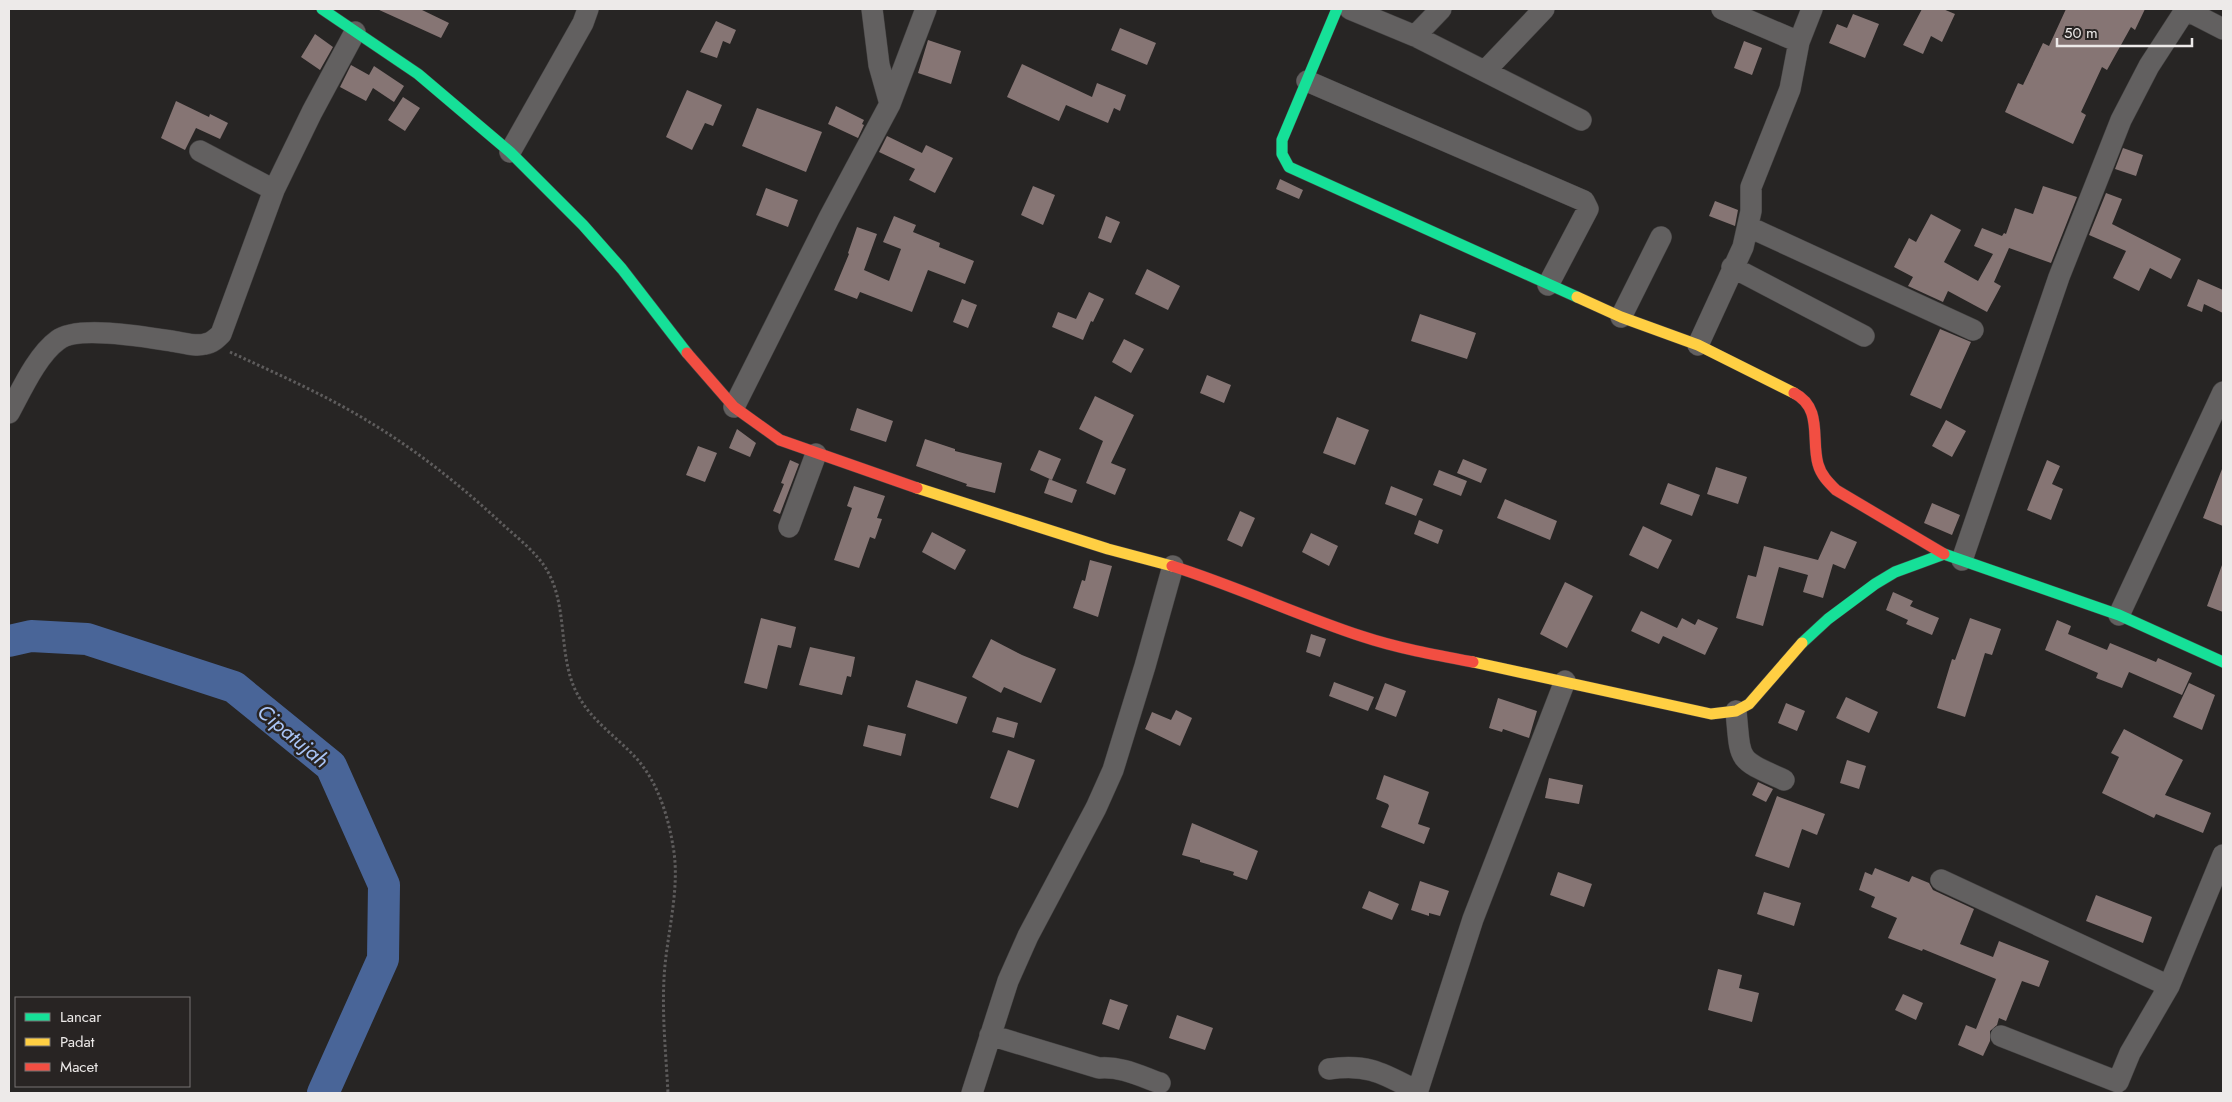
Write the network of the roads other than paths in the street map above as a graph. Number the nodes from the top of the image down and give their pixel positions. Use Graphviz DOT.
graph roads {
  1 [pos="323,9"];
  2 [pos="588,9"];
  3 [pos="872,9"];
  4 [pos="926,9"];
  5 [pos="1337,9"];
  6 [pos="1350,9"];
  7 [pos="1441,9"];
  8 [pos="1544,9"];
  9 [pos="1722,9"];
  10 [pos="1812,9"];
  11 [pos="2186,9"];
  12 [pos="2223,29"];
  13 [pos="355,32"];
  14 [pos="1415,36"];
  15 [pos="1799,42"];
  16 [pos="1485,71"];
  17 [pos="1306,80"];
  18 [pos="890,104"];
  19 [pos="1581,120"];
  20 [pos="200,151"];
  21 [pos="510,152"];
  22 [pos="274,190"];
  23 [pos="1749,227"];
  24 [pos="1661,237"];
  25 [pos="1732,267"];
  26 [pos="1548,286"];
  27 [pos="1621,317"];
  28 [pos="1973,330"];
  29 [pos="1864,336"];
  30 [pos="1698,345"];
  31 [pos="2223,392"];
  32 [pos="734,407"];
  33 [pos="9,413"];
  34 [pos="816,454"];
  35 [pos="789,527"];
  36 [pos="1953,557"];
  37 [pos="1173,566"];
  38 [pos="2119,616"];
  39 [pos="2223,662"];
  40 [pos="1565,681"];
  41 [pos="1736,711"];
  42 [pos="1784,780"];
  43 [pos="2223,855"];
  44 [pos="1941,880"];
  45 [pos="2169,986"];
  46 [pos="990,1036"];
  47 [pos="2001,1036"];
  48 [pos="1329,1069"];
  49 [pos="1160,1083"];
  50 [pos="2116,1088"];
  51 [pos="1417,1092"];
  52 [pos="972,1093"];
  1 -- 13 [label="street"];
  2 -- 21 [label="street"];
  3 -- 18 [label="street"];
  4 -- 18 [label="street"];
  5 -- 17 [label="street"];
  6 -- 14 [label="street"];
  7 -- 14 [label="street"];
  8 -- 16 [label="street"];
  9 -- 15 [label="street"];
  10 -- 15 [label="street"];
  11 -- 12 [label="street"];
  11 -- 36 [label="street"];
  13 -- 21 [label="street"];
  13 -- 22 [label="street"];
  14 -- 16 [label="street"];
  15 -- 23 [label="street"];
  16 -- 19 [label="street"];
  17 -- 26 [label="street"];
  17 -- 26 [label="street"];
  18 -- 32 [label="street"];
  20 -- 22 [label="street"];
  21 -- 32 [label="street"];
  22 -- 33 [label="street"];
  23 -- 25 [label="street"];
  23 -- 28 [label="street"];
  24 -- 27 [label="street"];
  25 -- 29 [label="street"];
  25 -- 30 [label="street"];
  26 -- 27 [label="street"];
  27 -- 30 [label="street"];
  30 -- 36 [label="street"];
  31 -- 38 [label="street"];
  32 -- 34 [label="street"];
  34 -- 35 [label="street"];
  34 -- 37 [label="street"];
  36 -- 38 [label="street"];
  36 -- 41 [label="street"];
  37 -- 40 [label="street"];
  37 -- 46 [label="street"];
  38 -- 39 [label="street"];
  40 -- 41 [label="street"];
  40 -- 51 [label="street"];
  41 -- 42 [label="street"];
  43 -- 45 [label="street"];
  44 -- 45 [label="street"];
  45 -- 50 [label="street"];
  46 -- 49 [label="street"];
  46 -- 52 [label="street"];
  47 -- 50 [label="street"];
  48 -- 51 [label="street"];
}
